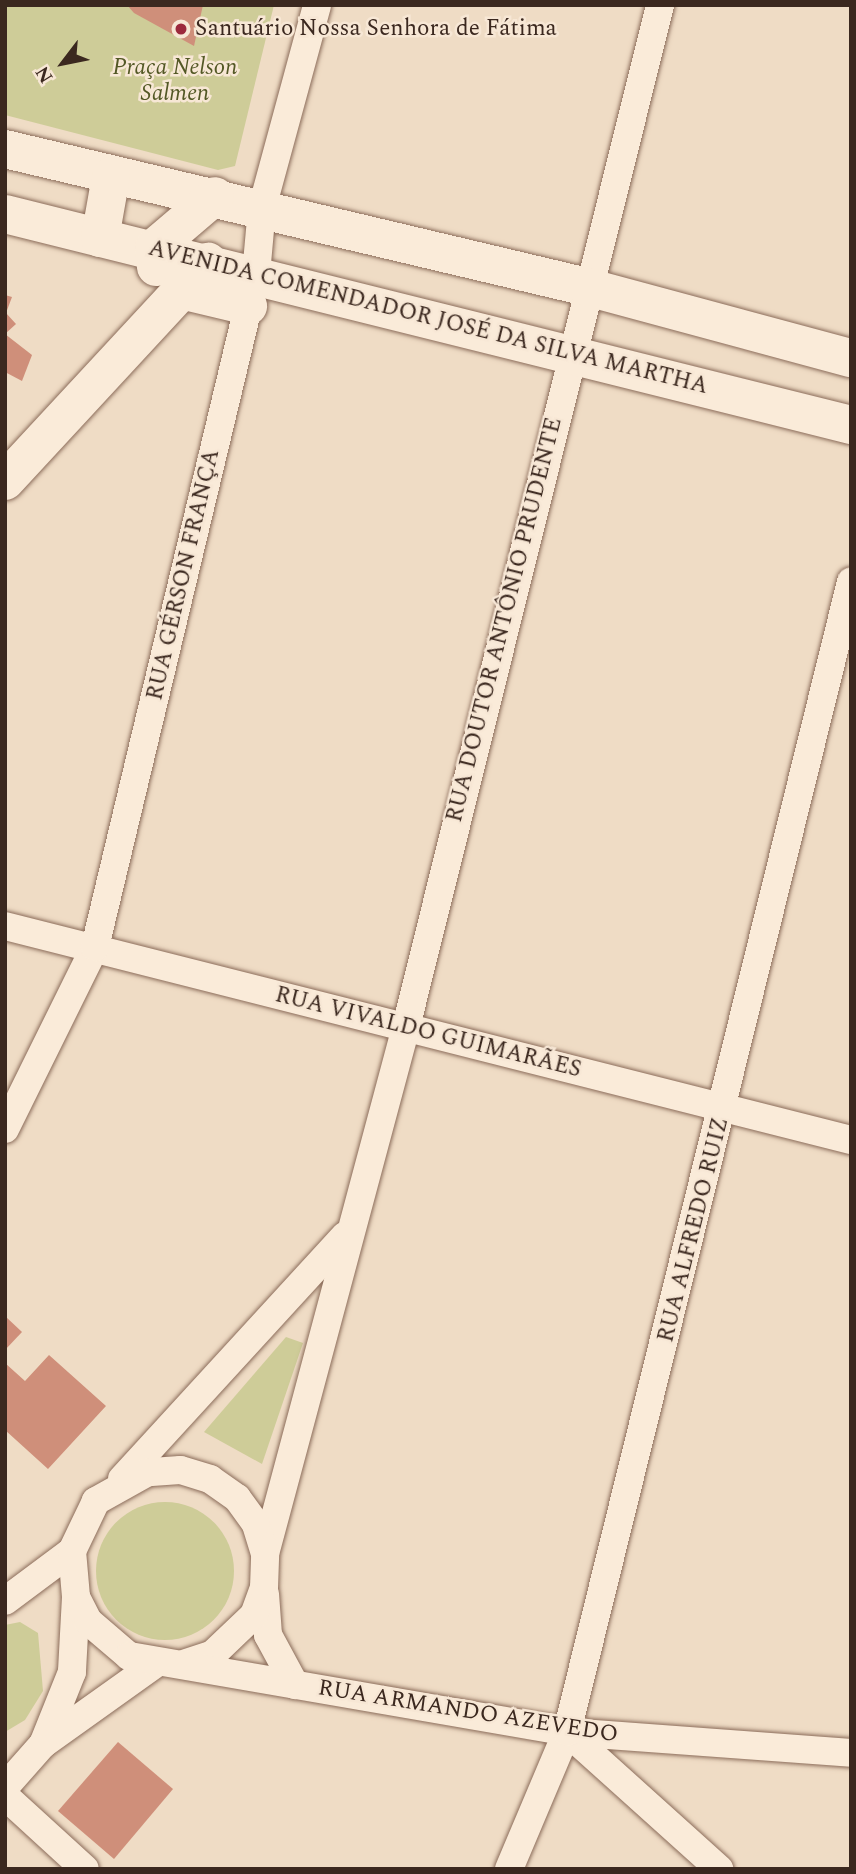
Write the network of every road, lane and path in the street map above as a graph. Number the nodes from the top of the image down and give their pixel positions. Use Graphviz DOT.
graph roads {
  1 [pos="317,5"];
  2 [pos="660,5"];
  3 [pos="5,149"];
  4 [pos="111,176"];
  5 [pos="215,196"];
  6 [pos="262,208"];
  7 [pos="5,214"];
  8 [pos="100,238"];
  9 [pos="154,248"];
  10 [pos="208,262"];
  11 [pos="587,287"];
  12 [pos="252,290"];
  13 [pos="170,302"];
  14 [pos="570,351"];
  15 [pos="851,358"];
  16 [pos="851,425"];
  17 [pos="5,481"];
  18 [pos="851,582"];
  19 [pos="5,926"];
  20 [pos="95,947"];
  21 [pos="407,1027"];
  22 [pos="724,1109"];
  23 [pos="5,1129"];
  24 [pos="851,1140"];
  25 [pos="347,1234"];
  26 [pos="118,1484"];
  27 [pos="72,1551"];
  28 [pos="265,1554"];
  29 [pos="264,1588"];
  30 [pos="76,1597"];
  31 [pos="5,1601"];
  32 [pos="186,1663"];
  33 [pos="155,1664"];
  34 [pos="295,1685"];
  35 [pos="567,1732"];
  36 [pos="43,1744"];
  37 [pos="851,1753"];
  38 [pos="5,1787"];
  39 [pos="5,1796"];
  40 [pos="85,1869"];
  41 [pos="509,1869"];
  42 [pos="719,1869"];
  1 -- 6 [label="street, RUA GÉRSON FRANÇA"];
  2 -- 11 [label="street, RUA DOUTOR ANTÔNIO PRUDENTE"];
  3 -- 4 [label="main road"];
  4 -- 5 [label="main road"];
  4 -- 8 [label="main road"];
  5 -- 6 [label="main road"];
  5 -- 9 [label="main road"];
  6 -- 11 [label="main road"];
  6 -- 12 [label="street, RUA GÉRSON FRANÇA"];
  7 -- 8 [label="main road, AVENIDA COMENDADOR JOSÉ DA SILVA MARTHA"];
  8 -- 9 [label="main road, AVENIDA COMENDADOR JOSÉ DA SILVA MARTHA"];
  9 -- 10 [label="main road, AVENIDA COMENDADOR JOSÉ DA SILVA MARTHA"];
  9 -- 13 [label="main road"];
  10 -- 12 [label="main road, AVENIDA COMENDADOR JOSÉ DA SILVA MARTHA"];
  10 -- 13 [label="main road"];
  11 -- 14 [label="street, RUA DOUTOR ANTÔNIO PRUDENTE"];
  11 -- 15 [label="main road"];
  12 -- 13 [label="main road"];
  12 -- 14 [label="main road, AVENIDA COMENDADOR JOSÉ DA SILVA MARTHA"];
  12 -- 20 [label="street, RUA GÉRSON FRANÇA"];
  13 -- 17 [label="main road"];
  14 -- 16 [label="main road, AVENIDA COMENDADOR JOSÉ DA SILVA MARTHA"];
  14 -- 21 [label="street, RUA DOUTOR ANTÔNIO PRUDENTE"];
  18 -- 22 [label="street, RUA ALFREDO RUIZ"];
  19 -- 20 [label="street, RUA VIVALDO GUIMARÃES"];
  20 -- 21 [label="street, RUA VIVALDO GUIMARÃES"];
  20 -- 23 [label="street, RUA GÉRSON FRANÇA"];
  21 -- 22 [label="street, RUA VIVALDO GUIMARÃES"];
  21 -- 25 [label="street, RUA DOUTOR ANTÔNIO PRUDENTE"];
  22 -- 24 [label="street, RUA VIVALDO GUIMARÃES"];
  22 -- 35 [label="street, RUA ALFREDO RUIZ"];
  25 -- 26 [label="street, RUA DOUTOR ANTÔNIO PRUDENTE"];
  25 -- 28 [label="street, RUA DOUTOR ANTÔNIO PRUDENTE"];
  26 -- 27 [label="street"];
  26 -- 28 [label="street"];
  27 -- 30 [label="street"];
  27 -- 31 [label="street"];
  28 -- 29 [label="street"];
  29 -- 32 [label="street"];
  29 -- 34 [label="street, RUA ARMANDO AZEVEDO"];
  30 -- 33 [label="street"];
  30 -- 36 [label="street"];
  32 -- 33 [label="street"];
  32 -- 34 [label="street, RUA ARMANDO AZEVEDO"];
  33 -- 36 [label="street"];
  34 -- 35 [label="street, RUA ARMANDO AZEVEDO"];
  35 -- 37 [label="street, RUA ARMANDO AZEVEDO"];
  35 -- 41 [label="street, RUA ALFREDO RUIZ"];
  35 -- 42 [label="street"];
  36 -- 38 [label="street"];
  39 -- 40 [label="street"];
}
